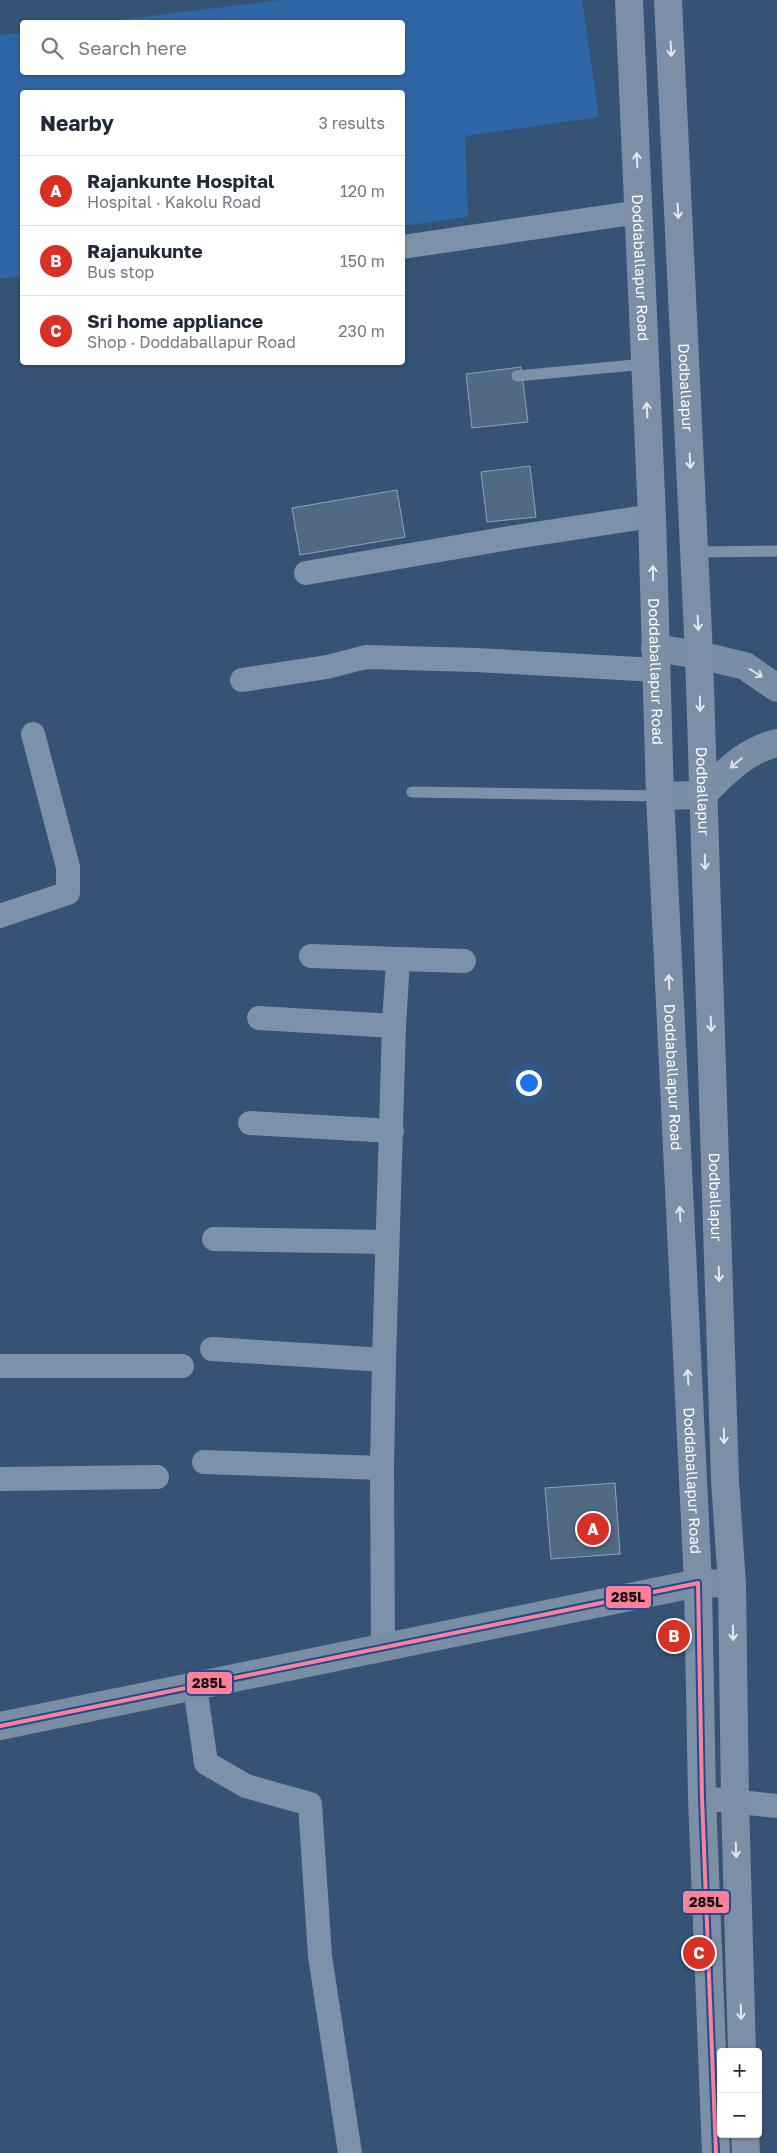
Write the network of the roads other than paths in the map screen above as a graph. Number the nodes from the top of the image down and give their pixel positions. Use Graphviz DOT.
graph roads {
  1 [pos="629,0"];
  2 [pos="668,0"];
  3 [pos="639,212"];
  4 [pos="405,247"];
  5 [pos="645,364"];
  6 [pos="518,376"];
  7 [pos="652,516"];
  8 [pos="777,551"];
  9 [pos="695,552"];
  10 [pos="306,573"];
  11 [pos="699,655"];
  12 [pos="655,659"];
  13 [pos="242,680"];
  14 [pos="777,688"];
  15 [pos="34,734"];
  16 [pos="777,743"];
  17 [pos="412,792"];
  18 [pos="702,795"];
  19 [pos="660,796"];
  20 [pos="0,916"];
  21 [pos="311,956"];
  22 [pos="398,959"];
  23 [pos="464,961"];
  24 [pos="259,1018"];
  25 [pos="394,1026"];
  26 [pos="250,1124"];
  27 [pos="392,1131"];
  28 [pos="214,1239"];
  29 [pos="387,1242"];
  30 [pos="212,1349"];
  31 [pos="384,1360"];
  32 [pos="0,1366"];
  33 [pos="182,1366"];
  34 [pos="204,1462"];
  35 [pos="382,1468"];
  36 [pos="157,1477"];
  37 [pos="0,1479"];
  38 [pos="698,1583"];
  39 [pos="732,1584"];
  40 [pos="383,1647"];
  41 [pos="195,1687"];
  42 [pos="0,1726"];
  43 [pos="702,1798"];
  44 [pos="735,1801"];
  45 [pos="777,1806"];
  46 [pos="742,2048"];
  47 [pos="745,2138"];
  48 [pos="350,2153"];
  49 [pos="716,2153"];
  50 [pos="746,2153"];
  3 -- 1 [label="main road, Doddaballapur Road, one-way"];
  2 -- 9 [label="main road, Dodballapur, one-way"];
  3 -- 4 [label="street"];
  3 -- 5 [label="main road, Doddaballapur Road"];
  5 -- 6 [label="lane"];
  7 -- 5 [label="main road, Doddaballapur Road, one-way"];
  7 -- 10 [label="street"];
  12 -- 7 [label="main road, Doddaballapur Road, one-way"];
  8 -- 9 [label="lane"];
  9 -- 11 [label="main road, Dodballapur, one-way"];
  11 -- 12 [label="main road"];
  11 -- 14 [label="main road, one-way"];
  11 -- 18 [label="main road, Dodballapur, one-way"];
  12 -- 13 [label="street"];
  12 -- 19 [label="main road, Doddaballapur Road"];
  15 -- 20 [label="street"];
  16 -- 18 [label="main road, one-way"];
  17 -- 19 [label="lane"];
  18 -- 19 [label="main road"];
  18 -- 39 [label="main road, Dodballapur, one-way"];
  38 -- 19 [label="main road, Doddaballapur Road, one-way"];
  21 -- 22 [label="street"];
  22 -- 23 [label="street"];
  22 -- 25 [label="street"];
  24 -- 25 [label="street"];
  25 -- 27 [label="street"];
  26 -- 27 [label="street"];
  27 -- 29 [label="street"];
  28 -- 29 [label="street"];
  29 -- 31 [label="street"];
  30 -- 31 [label="street"];
  31 -- 35 [label="street"];
  32 -- 33 [label="street"];
  34 -- 35 [label="street"];
  35 -- 40 [label="street"];
  36 -- 37 [label="street"];
  38 -- 39 [label="main road"];
  38 -- 40 [label="main road"];
  38 -- 43 [label="main road, Doddaballapur Road"];
  39 -- 44 [label="main road, one-way"];
  40 -- 41 [label="main road"];
  41 -- 42 [label="main road"];
  41 -- 48 [label="street"];
  43 -- 44 [label="street"];
  43 -- 49 [label="main road, Doddaballapur Road"];
  44 -- 45 [label="street"];
  44 -- 46 [label="main road, one-way"];
  47 -- 50 [label="main road"];
}
